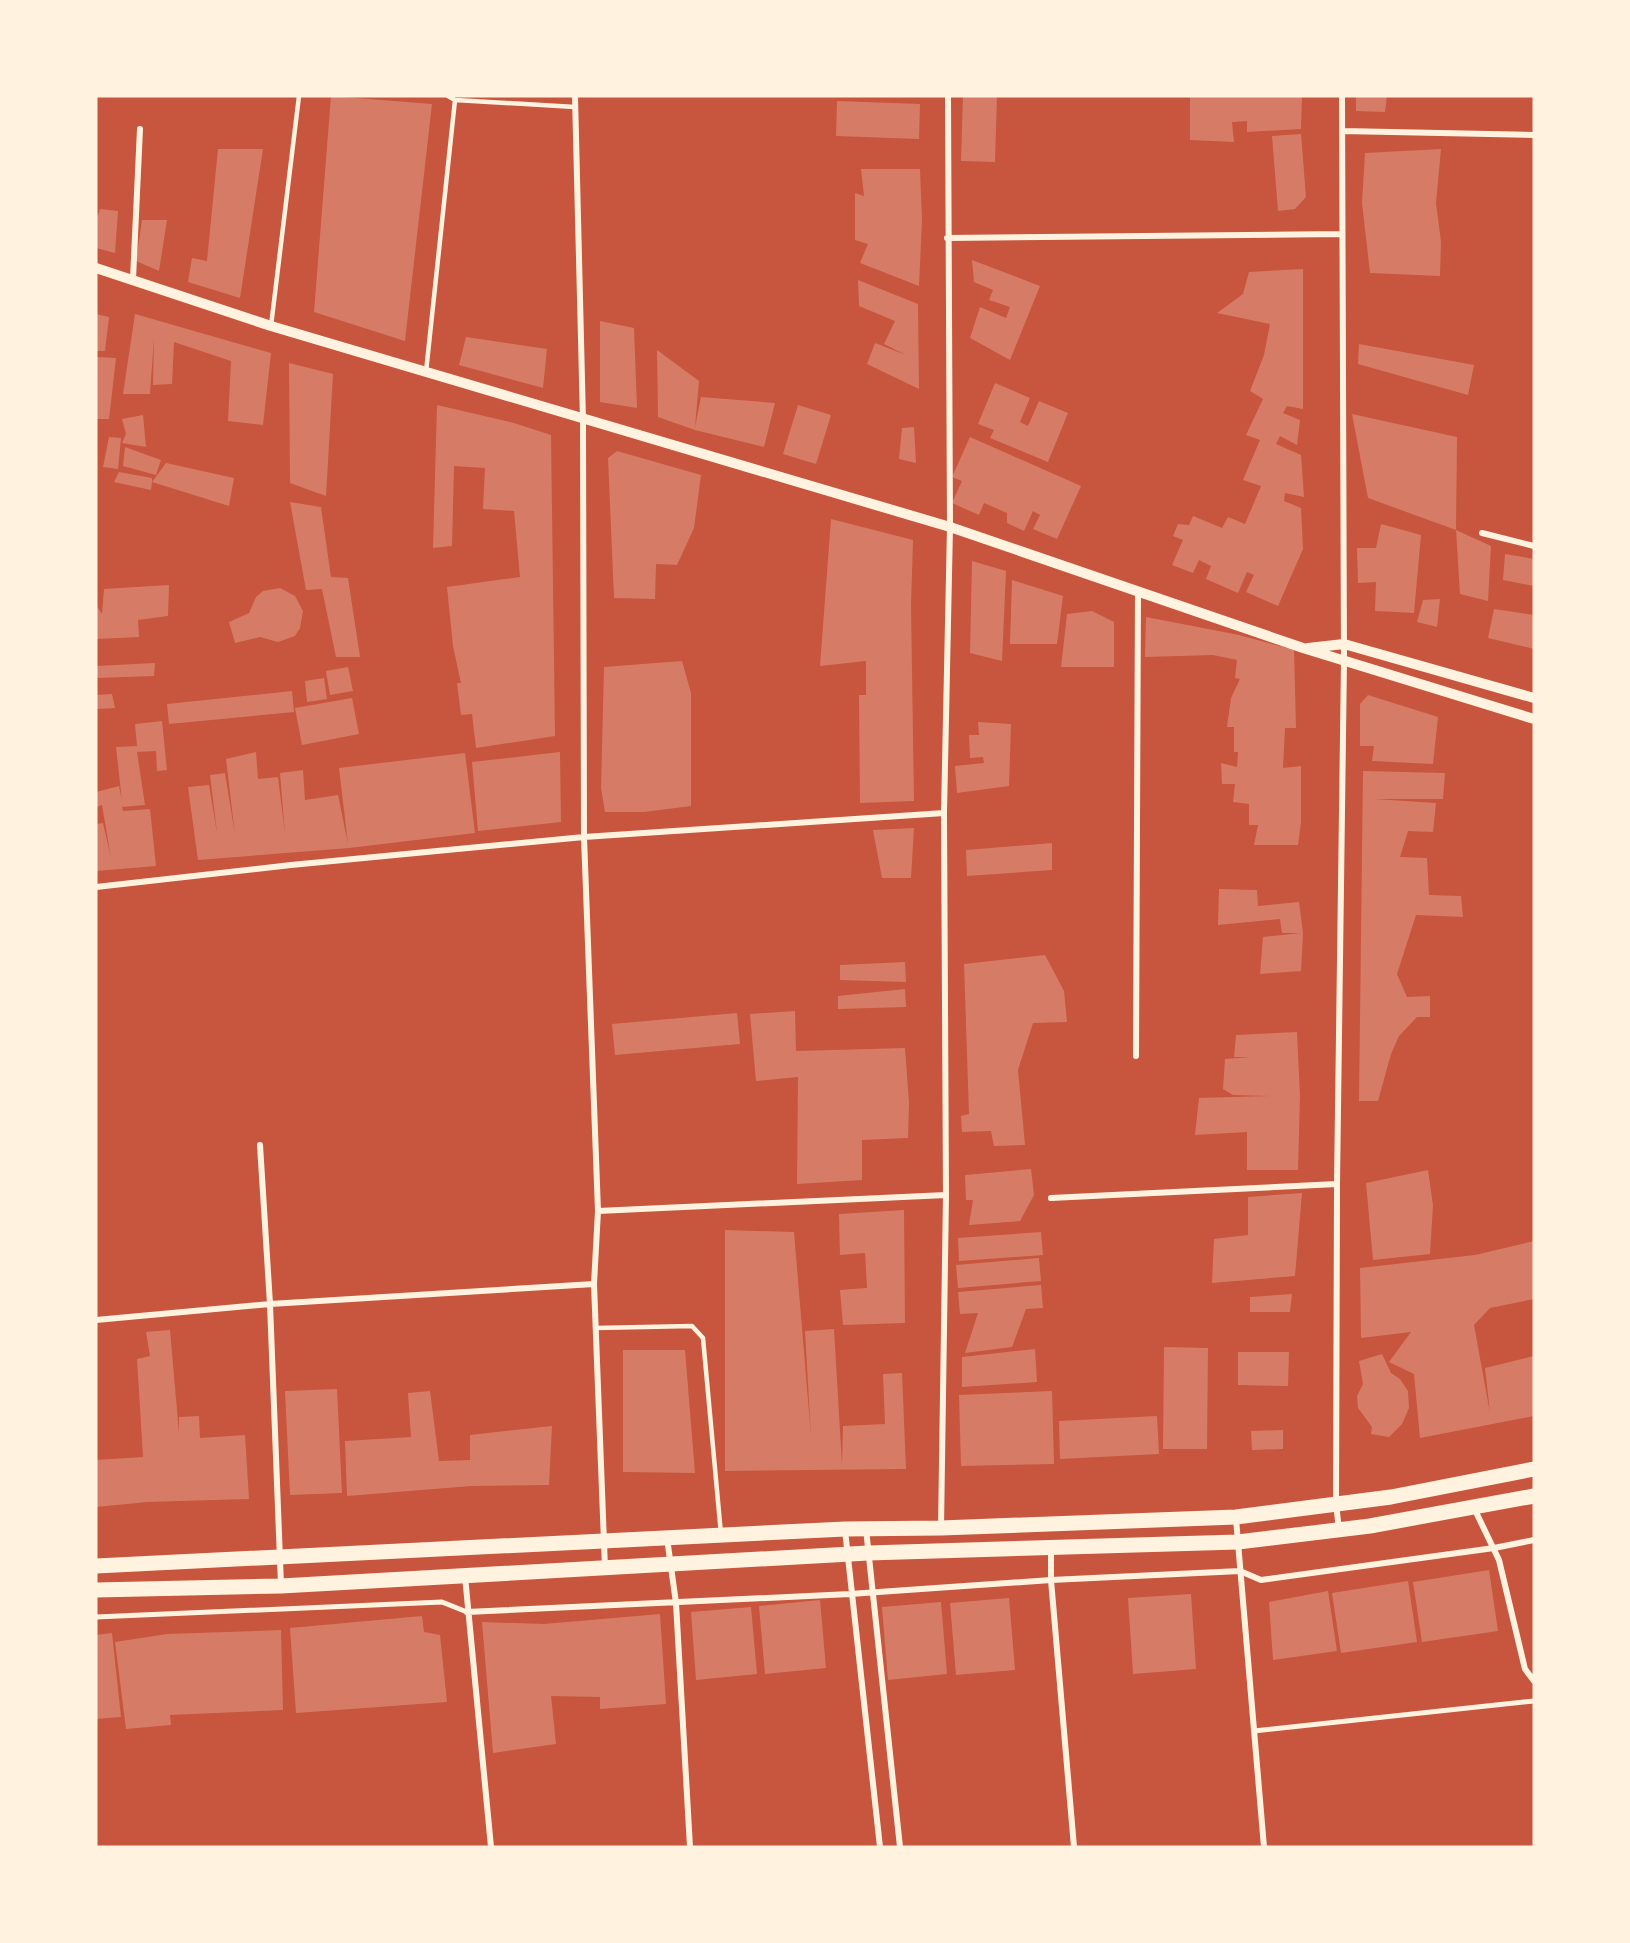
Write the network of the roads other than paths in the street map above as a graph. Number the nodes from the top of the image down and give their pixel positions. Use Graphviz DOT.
graph roads {
  1 [pos="299,96"];
  2 [pos="448,96"];
  3 [pos="575,96"];
  4 [pos="948,96"];
  5 [pos="1342,96"];
  6 [pos="455,100"];
  7 [pos="575,106"];
  8 [pos="140,129"];
  9 [pos="1342,131"];
  10 [pos="1534,135"];
  11 [pos="1340,234"];
  12 [pos="947,238"];
  13 [pos="96,268"];
  14 [pos="133,279"];
  15 [pos="271,326"];
  16 [pos="426,372"];
  17 [pos="583,420"];
  18 [pos="950,527"];
  19 [pos="1482,533"];
  20 [pos="1534,546"];
  21 [pos="1138,591"];
  22 [pos="1344,644"];
  23 [pos="1303,648"];
  24 [pos="1344,661"];
  25 [pos="1534,698"];
  26 [pos="1534,719"];
  27 [pos="944,813"];
  28 [pos="584,837"];
  29 [pos="96,887"];
  30 [pos="1136,1056"];
  31 [pos="260,1145"];
  32 [pos="1337,1184"];
  33 [pos="946,1195"];
  34 [pos="1051,1198"];
  35 [pos="598,1211"];
  36 [pos="594,1284"];
  37 [pos="270,1304"];
  38 [pos="96,1320"];
  39 [pos="596,1328"];
  40 [pos="1534,1469"];
  41 [pos="1534,1496"];
  42 [pos="1336,1504"];
  43 [pos="1474,1508"];
  44 [pos="1236,1517"];
  45 [pos="941,1528"];
  46 [pos="845,1529"];
  47 [pos="866,1529"];
  48 [pos="1339,1530"];
  49 [pos="722,1536"];
  50 [pos="667,1537"];
  51 [pos="1534,1540"];
  52 [pos="603,1541"];
  53 [pos="1238,1542"];
  54 [pos="1051,1547"];
  55 [pos="1494,1548"];
  56 [pos="868,1553"];
  57 [pos="846,1554"];
  58 [pos="281,1558"];
  59 [pos="96,1566"];
  60 [pos="670,1566"];
  61 [pos="605,1568"];
  62 [pos="1240,1571"];
  63 [pos="465,1575"];
  64 [pos="1051,1580"];
  65 [pos="281,1586"];
  66 [pos="96,1590"];
  67 [pos="871,1591"];
  68 [pos="850,1594"];
  69 [pos="676,1603"];
  70 [pos="467,1612"];
  71 [pos="96,1617"];
  72 [pos="1534,1680"];
  73 [pos="1534,1701"];
  74 [pos="1254,1731"];
  75 [pos="490,1847"];
  76 [pos="690,1847"];
  77 [pos="880,1847"];
  78 [pos="900,1847"];
  79 [pos="1074,1847"];
  80 [pos="1263,1847"];
  1 -- 15 [label="lane"];
  2 -- 6 [label="lane"];
  3 -- 7 [label="street"];
  4 -- 12 [label="street"];
  5 -- 9 [label="street"];
  6 -- 7 [label="lane"];
  6 -- 16 [label="lane"];
  7 -- 17 [label="street"];
  8 -- 14 [label="street"];
  9 -- 10 [label="street"];
  9 -- 11 [label="street"];
  11 -- 12 [label="street"];
  11 -- 22 [label="street"];
  12 -- 18 [label="street"];
  13 -- 14 [label="street"];
  14 -- 15 [label="street"];
  15 -- 16 [label="street"];
  16 -- 17 [label="street"];
  17 -- 18 [label="street"];
  17 -- 28 [label="street"];
  18 -- 21 [label="street"];
  18 -- 27 [label="street"];
  19 -- 20 [label="street"];
  21 -- 23 [label="street"];
  21 -- 30 [label="street"];
  22 -- 23 [label="street"];
  22 -- 24 [label="street"];
  22 -- 25 [label="street"];
  23 -- 24 [label="street"];
  24 -- 26 [label="street"];
  24 -- 32 [label="street"];
  27 -- 28 [label="street"];
  27 -- 33 [label="street"];
  28 -- 29 [label="street"];
  28 -- 35 [label="street"];
  31 -- 37 [label="street"];
  32 -- 34 [label="street"];
  32 -- 42 [label="street"];
  33 -- 35 [label="street"];
  33 -- 45 [label="street"];
  35 -- 36 [label="street"];
  36 -- 37 [label="street"];
  36 -- 39 [label="street"];
  37 -- 38 [label="street"];
  37 -- 58 [label="street"];
  39 -- 49 [label="lane"];
  39 -- 52 [label="street"];
  40 -- 42 [label="main road"];
  41 -- 43 [label="main road"];
  42 -- 44 [label="main road"];
  42 -- 48 [label="street"];
  43 -- 48 [label="main road"];
  43 -- 55 [label="street"];
  44 -- 45 [label="main road"];
  44 -- 53 [label="street"];
  45 -- 47 [label="main road"];
  46 -- 47 [label="main road"];
  46 -- 49 [label="main road"];
  46 -- 57 [label="street"];
  47 -- 56 [label="street"];
  48 -- 53 [label="main road"];
  49 -- 50 [label="main road"];
  50 -- 52 [label="main road"];
  50 -- 60 [label="street"];
  51 -- 55 [label="street"];
  52 -- 58 [label="main road"];
  52 -- 61 [label="street"];
  53 -- 54 [label="main road"];
  53 -- 62 [label="street"];
  54 -- 56 [label="main road"];
  54 -- 64 [label="street"];
  55 -- 62 [label="street"];
  55 -- 72 [label="street"];
  56 -- 57 [label="main road"];
  56 -- 67 [label="street"];
  57 -- 60 [label="main road"];
  57 -- 68 [label="street"];
  58 -- 59 [label="main road"];
  58 -- 65 [label="street"];
  60 -- 61 [label="main road"];
  60 -- 69 [label="street"];
  61 -- 63 [label="main road"];
  62 -- 64 [label="street"];
  62 -- 74 [label="street"];
  63 -- 65 [label="main road"];
  63 -- 70 [label="street"];
  64 -- 67 [label="street"];
  64 -- 79 [label="street"];
  65 -- 66 [label="main road"];
  67 -- 68 [label="street"];
  67 -- 78 [label="street"];
  68 -- 69 [label="street"];
  68 -- 77 [label="street"];
  69 -- 70 [label="street"];
  69 -- 76 [label="street"];
  70 -- 71 [label="street"];
  70 -- 75 [label="street"];
  73 -- 74 [label="street"];
  74 -- 80 [label="street"];
}
